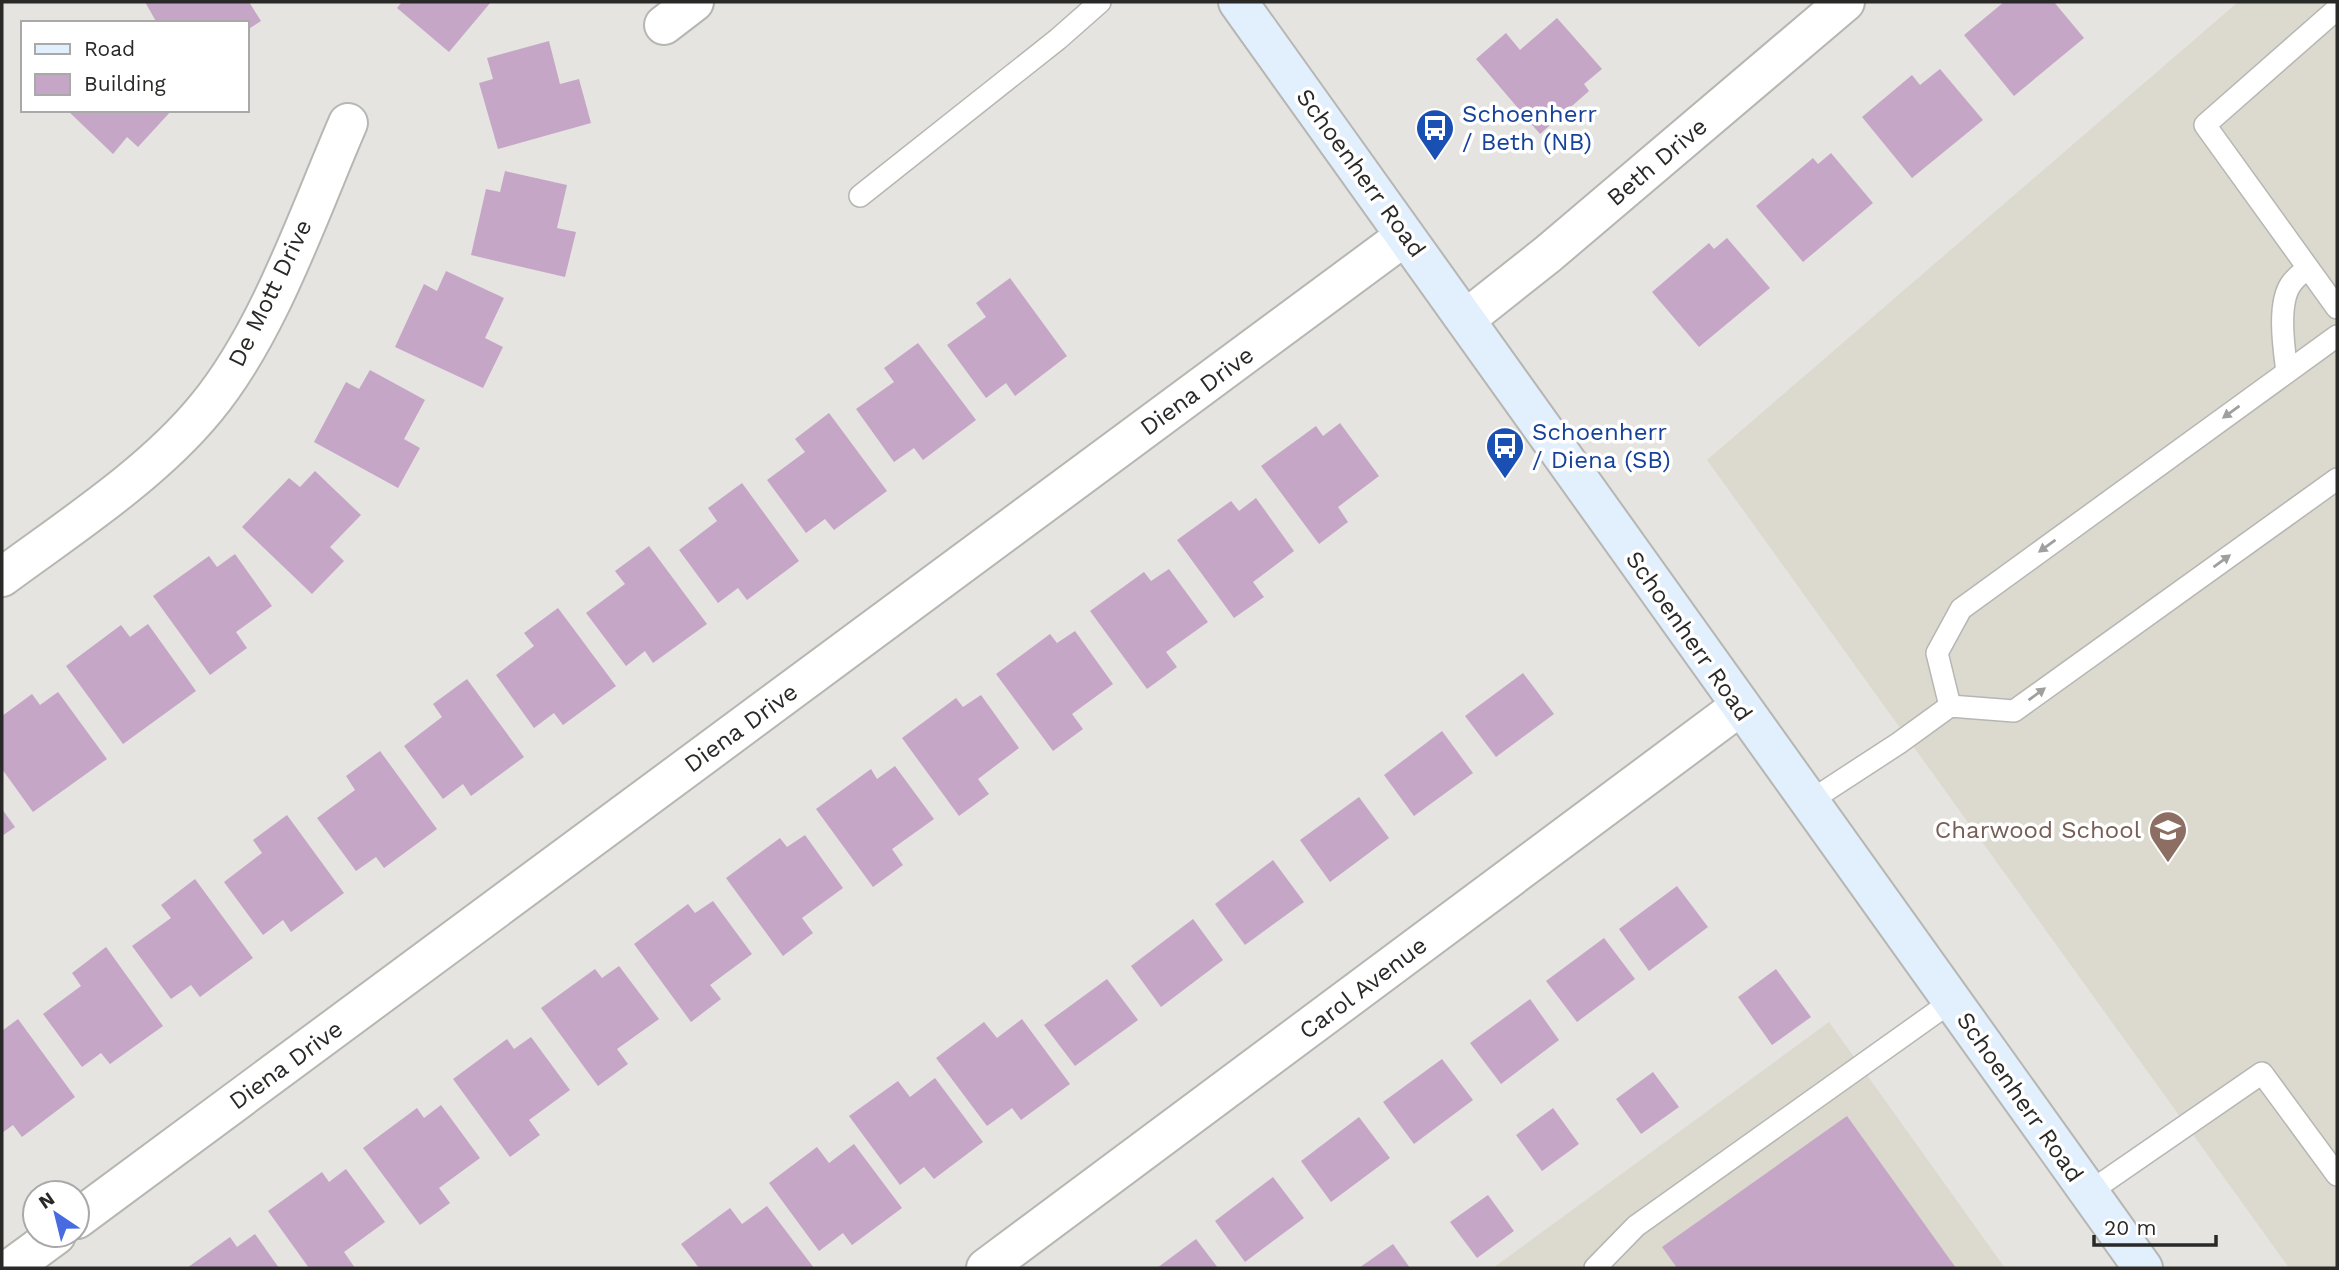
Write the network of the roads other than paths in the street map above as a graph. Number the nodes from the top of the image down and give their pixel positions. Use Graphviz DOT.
graph roads {
  1 [pos="694,2"];
  2 [pos="1100,2"];
  3 [pos="1238,2"];
  4 [pos="1845,2"];
  5 [pos="2337,9"];
  6 [pos="664,25"];
  7 [pos="348,123"];
  8 [pos="860,196"];
  9 [pos="1405,236"];
  10 [pos="2307,268"];
  11 [pos="2337,308"];
  12 [pos="1466,319"];
  13 [pos="2337,335"];
  14 [pos="2287,372"];
  15 [pos="2337,479"];
  16 [pos="2,577"];
  17 [pos="1950,706"];
  18 [pos="1739,707"];
  19 [pos="1807,803"];
  20 [pos="1952,1001"];
  21 [pos="2337,1175"];
  22 [pos="2088,1193"];
  23 [pos="91,1209"];
  24 [pos="37,1249"];
  25 [pos="993,1266"];
  26 [pos="11,1268"];
  27 [pos="1595,1268"];
  28 [pos="2143,1268"];
  1 -- 6 [label="street"];
  2 -- 8 [label="lane"];
  3 -- 9 [label="main road, Schoenherr Road"];
  4 -- 12 [label="street, Beth Drive"];
  5 -- 10 [label="lane"];
  7 -- 16 [label="street, De Mott Drive"];
  9 -- 12 [label="main road, Schoenherr Road"];
  9 -- 23 [label="street, Diena Drive"];
  10 -- 11 [label="lane"];
  10 -- 14 [label="lane"];
  12 -- 18 [label="main road, Schoenherr Road"];
  13 -- 14 [label="lane"];
  14 -- 17 [label="lane, one-way"];
  17 -- 15 [label="lane, one-way"];
  17 -- 19 [label="lane"];
  18 -- 19 [label="main road, Schoenherr Road"];
  18 -- 25 [label="street, Carol Avenue"];
  19 -- 20 [label="main road, Schoenherr Road"];
  20 -- 22 [label="main road, Schoenherr Road"];
  20 -- 27 [label="lane"];
  21 -- 22 [label="lane"];
  22 -- 28 [label="main road, Schoenherr Road"];
  24 -- 26 [label="street"];
}
